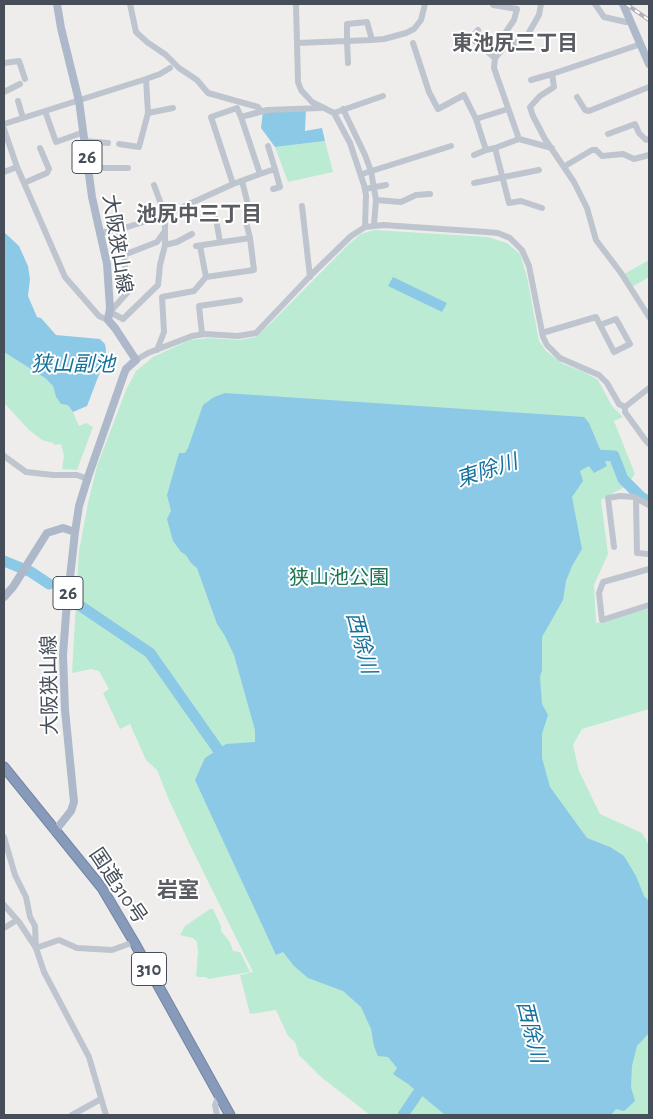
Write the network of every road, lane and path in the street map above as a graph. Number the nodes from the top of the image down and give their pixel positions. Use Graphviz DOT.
graph roads {
  1 [pos="57,4"];
  2 [pos="130,4"];
  3 [pos="296,4"];
  4 [pos="424,4"];
  5 [pos="493,4"];
  6 [pos="541,4"];
  7 [pos="595,4"];
  8 [pos="623,4"];
  9 [pos="630,20"];
  10 [pos="478,30"];
  11 [pos="372,40"];
  12 [pos="347,41"];
  13 [pos="297,43"];
  14 [pos="413,44"];
  15 [pos="507,44"];
  16 [pos="641,44"];
  17 [pos="495,58"];
  18 [pos="4,63"];
  19 [pos="348,63"];
  20 [pos="649,64"];
  21 [pos="170,68"];
  22 [pos="552,74"];
  23 [pos="146,79"];
  24 [pos="531,80"];
  25 [pos="649,87"];
  26 [pos="4,92"];
  27 [pos="383,96"];
  28 [pos="577,97"];
  29 [pos="79,101"];
  30 [pos="18,102"];
  31 [pos="173,108"];
  32 [pos="323,108"];
  33 [pos="343,109"];
  34 [pos="508,110"];
  35 [pos="46,111"];
  36 [pos="261,111"];
  37 [pos="148,113"];
  38 [pos="334,113"];
  39 [pos="241,117"];
  40 [pos="23,118"];
  41 [pos="476,119"];
  42 [pos="4,124"];
  43 [pos="4,129"];
  44 [pos="608,134"];
  45 [pos="85,137"];
  46 [pos="519,139"];
  47 [pos="649,139"];
  48 [pos="108,143"];
  49 [pos="119,144"];
  50 [pos="268,146"];
  51 [pos="451,146"];
  52 [pos="40,148"];
  53 [pos="496,148"];
  54 [pos="552,148"];
  55 [pos="486,150"];
  56 [pos="474,155"];
  57 [pos="649,155"];
  58 [pos="565,166"];
  59 [pos="17,167"];
  60 [pos="89,168"];
  61 [pos="128,168"];
  62 [pos="275,169"];
  63 [pos="539,170"];
  64 [pos="371,171"];
  65 [pos="4,172"];
  66 [pos="260,174"];
  67 [pos="362,174"];
  68 [pos="503,176"];
  69 [pos="242,181"];
  70 [pos="24,183"];
  71 [pos="474,183"];
  72 [pos="154,184"];
  73 [pos="233,184"];
  74 [pos="386,185"];
  75 [pos="374,187"];
  76 [pos="273,189"];
  77 [pos="365,189"];
  78 [pos="430,194"];
  79 [pos="376,200"];
  80 [pos="248,204"];
  81 [pos="302,206"];
  82 [pos="542,208"];
  83 [pos="165,216"];
  84 [pos="245,218"];
  85 [pos="216,219"];
  86 [pos="374,225"];
  87 [pos="365,227"];
  88 [pos="118,230"];
  89 [pos="165,231"];
  90 [pos="100,233"];
  91 [pos="192,234"];
  92 [pos="250,238"];
  93 [pos="220,242"];
  94 [pos="165,245"];
  95 [pos="124,255"];
  96 [pos="310,277"];
  97 [pos="206,278"];
  98 [pos="240,300"];
  99 [pos="109,316"];
  100 [pos="649,317"];
  101 [pos="600,325"];
  102 [pos="542,333"];
  103 [pos="202,334"];
  104 [pos="156,350"];
  105 [pos="136,360"];
  106 [pos="649,388"];
  107 [pos="625,407"];
  108 [pos="649,444"];
  109 [pos="4,456"];
  110 [pos="88,479"];
  111 [pos="636,499"];
  112 [pos="649,505"];
  113 [pos="75,532"];
  114 [pos="614,548"];
  115 [pos="649,554"];
  116 [pos="649,569"];
  117 [pos="4,598"];
  118 [pos="649,606"];
  119 [pos="4,767"];
  120 [pos="55,832"];
  121 [pos="4,837"];
  122 [pos="4,905"];
  123 [pos="17,920"];
  124 [pos="4,928"];
  125 [pos="134,942"];
  126 [pos="36,948"];
  127 [pos="218,1095"];
  128 [pos="101,1098"];
  129 [pos="72,1115"];
  130 [pos="106,1115"];
  131 [pos="217,1115"];
  132 [pos="230,1115"];
  1 -- 29 [label="main road, 大阪狭山線 / 26"];
  2 -- 36 [label="street"];
  3 -- 13 [label="street"];
  4 -- 11 [label="street"];
  5 -- 15 [label="street"];
  6 -- 15 [label="street"];
  7 -- 9 [label="street"];
  8 -- 9 [label="main road"];
  9 -- 16 [label="main road"];
  10 -- 17 [label="street"];
  11 -- 12 [label="street"];
  11 -- 12 [label="street"];
  12 -- 13 [label="street"];
  12 -- 19 [label="street"];
  13 -- 32 [label="street"];
  14 -- 41 [label="street"];
  15 -- 17 [label="street"];
  16 -- 20 [label="main road"];
  16 -- 22 [label="street"];
  17 -- 34 [label="street"];
  18 -- 26 [label="street"];
  21 -- 23 [label="street"];
  22 -- 24 [label="street"];
  22 -- 54 [label="street"];
  23 -- 29 [label="street"];
  23 -- 37 [label="street"];
  25 -- 28 [label="street"];
  27 -- 33 [label="street"];
  29 -- 35 [label="street"];
  29 -- 45 [label="main road, 大阪狭山線 / 26"];
  30 -- 40 [label="street"];
  31 -- 37 [label="street"];
  32 -- 36 [label="street"];
  32 -- 38 [label="street"];
  33 -- 38 [label="street"];
  33 -- 64 [label="street"];
  34 -- 41 [label="street"];
  34 -- 46 [label="street"];
  35 -- 40 [label="street"];
  35 -- 45 [label="street"];
  36 -- 39 [label="street"];
  37 -- 49 [label="street"];
  38 -- 67 [label="street"];
  39 -- 66 [label="street"];
  39 -- 73 [label="street"];
  40 -- 42 [label="street"];
  41 -- 55 [label="street"];
  43 -- 59 [label="street"];
  44 -- 47 [label="street"];
  45 -- 48 [label="street"];
  45 -- 60 [label="main road, 大阪狭山線 / 26"];
  46 -- 53 [label="street"];
  46 -- 54 [label="street"];
  50 -- 62 [label="street"];
  51 -- 64 [label="street"];
  52 -- 70 [label="street"];
  53 -- 55 [label="street"];
  53 -- 68 [label="street"];
  54 -- 58 [label="street"];
  55 -- 56 [label="street"];
  57 -- 58 [label="street"];
  58 -- 100 [label="street"];
  59 -- 65 [label="street"];
  59 -- 70 [label="street"];
  60 -- 61 [label="street"];
  60 -- 90 [label="main road, 大阪狭山線 / 26"];
  62 -- 66 [label="street"];
  62 -- 76 [label="street"];
  63 -- 68 [label="street"];
  64 -- 67 [label="street"];
  64 -- 75 [label="street"];
  66 -- 69 [label="street"];
  67 -- 77 [label="street"];
  68 -- 71 [label="street"];
  68 -- 82 [label="street"];
  69 -- 73 [label="street"];
  69 -- 80 [label="street"];
  70 -- 99 [label="street"];
  72 -- 83 [label="street"];
  73 -- 83 [label="street"];
  74 -- 75 [label="street"];
  75 -- 77 [label="street"];
  75 -- 79 [label="street"];
  77 -- 87 [label="street"];
  78 -- 79 [label="street"];
  79 -- 86 [label="street"];
  81 -- 96 [label="street"];
  83 -- 88 [label="street"];
  83 -- 89 [label="street"];
  84 -- 92 [label="street"];
  85 -- 93 [label="street"];
  86 -- 87 [label="street"];
  86 -- 102 [label="street"];
  87 -- 96 [label="street"];
  88 -- 90 [label="street"];
  88 -- 95 [label="street"];
  89 -- 94 [label="street"];
  89 -- 95 [label="street"];
  90 -- 99 [label="main road, 大阪狭山線 / 26"];
  91 -- 94 [label="street"];
  92 -- 93 [label="street"];
  92 -- 97 [label="street"];
  93 -- 97 [label="street"];
  94 -- 99 [label="street"];
  95 -- 99 [label="street"];
  96 -- 103 [label="street"];
  97 -- 104 [label="street"];
  98 -- 103 [label="street"];
  99 -- 105 [label="main road, 大阪狭山線"];
  101 -- 101 [label="street"];
  101 -- 102 [label="street"];
  102 -- 107 [label="street"];
  103 -- 104 [label="street"];
  104 -- 105 [label="street"];
  105 -- 110 [label="main road, 大阪狭山線 / 26"];
  106 -- 107 [label="street"];
  107 -- 108 [label="street"];
  109 -- 110 [label="street"];
  110 -- 113 [label="main road, 大阪狭山線 / 26"];
  111 -- 112 [label="street"];
  111 -- 114 [label="street"];
  111 -- 115 [label="street"];
  113 -- 117 [label="main road, 26"];
  113 -- 120 [label="main road, 大阪狭山線 / 26"];
  116 -- 118 [label="street"];
  119 -- 120 [label="highway, 国道310号 / 310"];
  120 -- 125 [label="highway, 国道310号 / 310"];
  121 -- 126 [label="street"];
  122 -- 123 [label="street"];
  123 -- 124 [label="street"];
  123 -- 126 [label="street"];
  125 -- 126 [label="street"];
  125 -- 127 [label="highway, 国道310号 / 310"];
  126 -- 128 [label="street"];
  127 -- 131 [label="street"];
  127 -- 132 [label="highway, 国道310号 / 310"];
  128 -- 129 [label="street"];
  128 -- 130 [label="street"];
}
